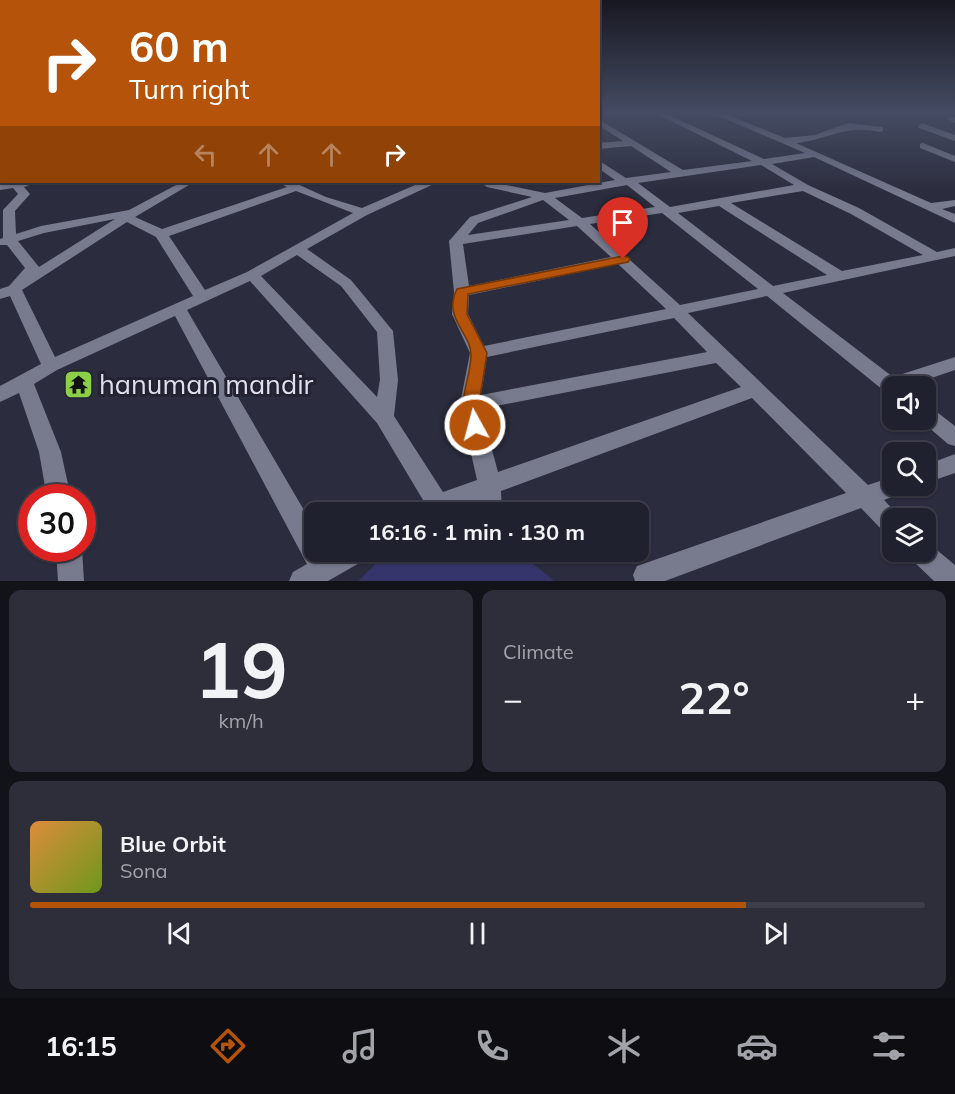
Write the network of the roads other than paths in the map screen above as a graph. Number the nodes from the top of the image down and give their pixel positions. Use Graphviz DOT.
graph roads {
  1 [pos="631,141"];
  2 [pos="719,141"];
  3 [pos="783,141"];
  4 [pos="634,143"];
  5 [pos="600,146"];
  6 [pos="923,146"];
  7 [pos="815,154"];
  8 [pos="955,159"];
  9 [pos="761,161"];
  10 [pos="600,164"];
  11 [pos="680,173"];
  12 [pos="626,182"];
  13 [pos="15,183"];
  14 [pos="188,183"];
  15 [pos="426,183"];
  16 [pos="487,183"];
  17 [pos="290,185"];
  18 [pos="0,187"];
  19 [pos="804,187"];
  20 [pos="546,195"];
  21 [pos="722,202"];
  22 [pos="955,203"];
  23 [pos="930,207"];
  24 [pos="666,210"];
  25 [pos="5,211"];
  26 [pos="363,212"];
  27 [pos="126,217"];
  28 [pos="955,219"];
  29 [pos="580,222"];
  30 [pos="161,234"];
  31 [pos="5,241"];
  32 [pos="456,241"];
  33 [pos="297,249"];
  34 [pos="955,252"];
  35 [pos="935,256"];
  36 [pos="623,259"];
  37 [pos="252,275"];
  38 [pos="841,278"];
  39 [pos="767,291"];
  40 [pos="7,292"];
  41 [pos="462,292"];
  42 [pos="202,297"];
  43 [pos="178,308"];
  44 [pos="677,311"];
  45 [pos="479,353"];
  46 [pos="720,356"];
  47 [pos="955,363"];
  48 [pos="51,366"];
  49 [pos="919,376"];
  50 [pos="882,379"];
  51 [pos="24,381"];
  52 [pos="754,390"];
  53 [pos="0,395"];
  54 [pos="470,404"];
  55 [pos="384,417"];
  56 [pos="936,422"];
  57 [pos="955,438"];
  58 [pos="955,463"];
  59 [pos="936,470"];
  60 [pos="56,484"];
  61 [pos="490,486"];
  62 [pos="882,491"];
  63 [pos="865,497"];
  64 [pos="426,502"];
  65 [pos="448,502"];
  66 [pos="490,502"];
  67 [pos="882,514"];
  68 [pos="70,562"];
  69 [pos="336,562"];
  70 [pos="933,562"];
  71 [pos="313,575"];
  72 [pos="646,575"];
  73 [pos="71,581"];
  74 [pos="953,581"];
  1 -- 4 [label="street"];
  2 -- 9 [label="street"];
  3 -- 7 [label="street"];
  4 -- 5 [label="street"];
  4 -- 11 [label="street"];
  6 -- 8 [label="street"];
  7 -- 9 [label="street"];
  7 -- 23 [label="street"];
  9 -- 11 [label="street"];
  9 -- 19 [label="street"];
  10 -- 12 [label="street"];
  11 -- 12 [label="street"];
  12 -- 20 [label="street"];
  12 -- 24 [label="street"];
  13 -- 18 [label="street"];
  13 -- 25 [label="street"];
  14 -- 27 [label="street"];
  14 -- 31 [label="street"];
  15 -- 26 [label="street"];
  16 -- 20 [label="street"];
  17 -- 26 [label="street"];
  17 -- 30 [label="street"];
  19 -- 21 [label="street"];
  19 -- 35 [label="street"];
  20 -- 29 [label="street"];
  20 -- 32 [label="street"];
  21 -- 24 [label="street"];
  21 -- 38 [label="street"];
  22 -- 23 [label="street"];
  23 -- 28 [label="street"];
  24 -- 29 [label="street"];
  24 -- 39 [label="street"];
  25 -- 31 [label="street"];
  26 -- 33 [label="street"];
  27 -- 30 [label="street"];
  27 -- 40 [label="street"];
  29 -- 32 [label="street"];
  29 -- 36 [label="street"];
  30 -- 42 [label="street"];
  31 -- 40 [label="street"];
  32 -- 41 [label="street"];
  33 -- 37 [label="street"];
  33 -- 55 [label="street"];
  34 -- 35 [label="street"];
  35 -- 38 [label="street"];
  36 -- 41 [label="street"];
  36 -- 44 [label="street"];
  37 -- 42 [label="street"];
  37 -- 55 [label="street"];
  38 -- 39 [label="street"];
  39 -- 44 [label="street"];
  39 -- 50 [label="street"];
  40 -- 48 [label="street"];
  41 -- 45 [label="street"];
  42 -- 43 [label="street"];
  43 -- 48 [label="street"];
  43 -- 71 [label="street"];
  44 -- 45 [label="street"];
  44 -- 46 [label="street"];
  45 -- 54 [label="street"];
  46 -- 52 [label="street"];
  46 -- 54 [label="street"];
  47 -- 49 [label="street"];
  48 -- 51 [label="street"];
  51 -- 53 [label="street"];
  51 -- 60 [label="street"];
  52 -- 61 [label="street"];
  52 -- 63 [label="street"];
  54 -- 61 [label="street"];
  55 -- 64 [label="street"];
  56 -- 57 [label="street"];
  58 -- 59 [label="street"];
  61 -- 65 [label="street"];
  61 -- 66 [label="street"];
  62 -- 63 [label="street"];
  63 -- 67 [label="street"];
  63 -- 72 [label="street"];
  68 -- 73 [label="street"];
  69 -- 71 [label="street"];
  70 -- 74 [label="street"];
}
